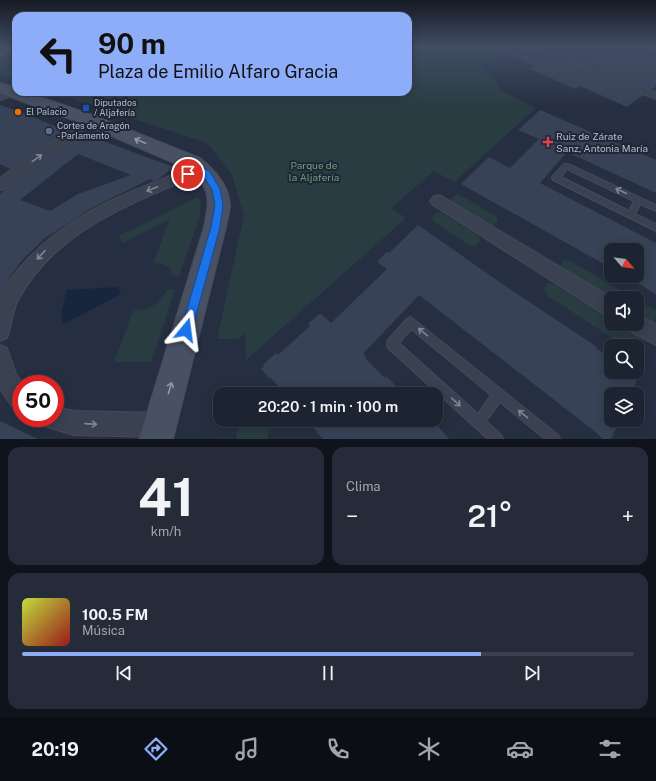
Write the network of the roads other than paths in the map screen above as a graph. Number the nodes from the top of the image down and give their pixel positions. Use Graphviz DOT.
graph roads {
  1 [pos="585,66"];
  2 [pos="19,96"];
  3 [pos="656,96"];
  4 [pos="89,120"];
  5 [pos="201,168"];
  6 [pos="2,181"];
  7 [pos="640,200"];
  8 [pos="438,201"];
  9 [pos="656,208"];
  10 [pos="630,215"];
  11 [pos="656,228"];
  12 [pos="604,304"];
  13 [pos="644,328"];
  14 [pos="0,331"];
  15 [pos="656,335"];
  16 [pos="0,354"];
  17 [pos="12,387"];
  18 [pos="499,394"];
  19 [pos="64,421"];
  20 [pos="479,422"];
  21 [pos="158,432"];
  22 [pos="497,439"];
  23 [pos="554,439"];
  1 -- 3 [label="street"];
  2 -- 4 [label="main road"];
  5 -- 4 [label="main road, one-way"];
  6 -- 4 [label="street, one-way"];
  5 -- 14 [label="street, one-way"];
  21 -- 5 [label="main road, one-way"];
  7 -- 9 [label="lane"];
  7 -- 10 [label="lane"];
  7 -- 10 [label="lane, one-way"];
  8 -- 12 [label="street"];
  10 -- 11 [label="lane"];
  13 -- 15 [label="street"];
  16 -- 17 [label="street"];
  18 -- 20 [label="lane"];
  18 -- 20 [label="lane, one-way"];
  23 -- 18 [label="lane, one-way"];
  19 -- 21 [label="street, one-way"];
  20 -- 22 [label="lane"];
}
